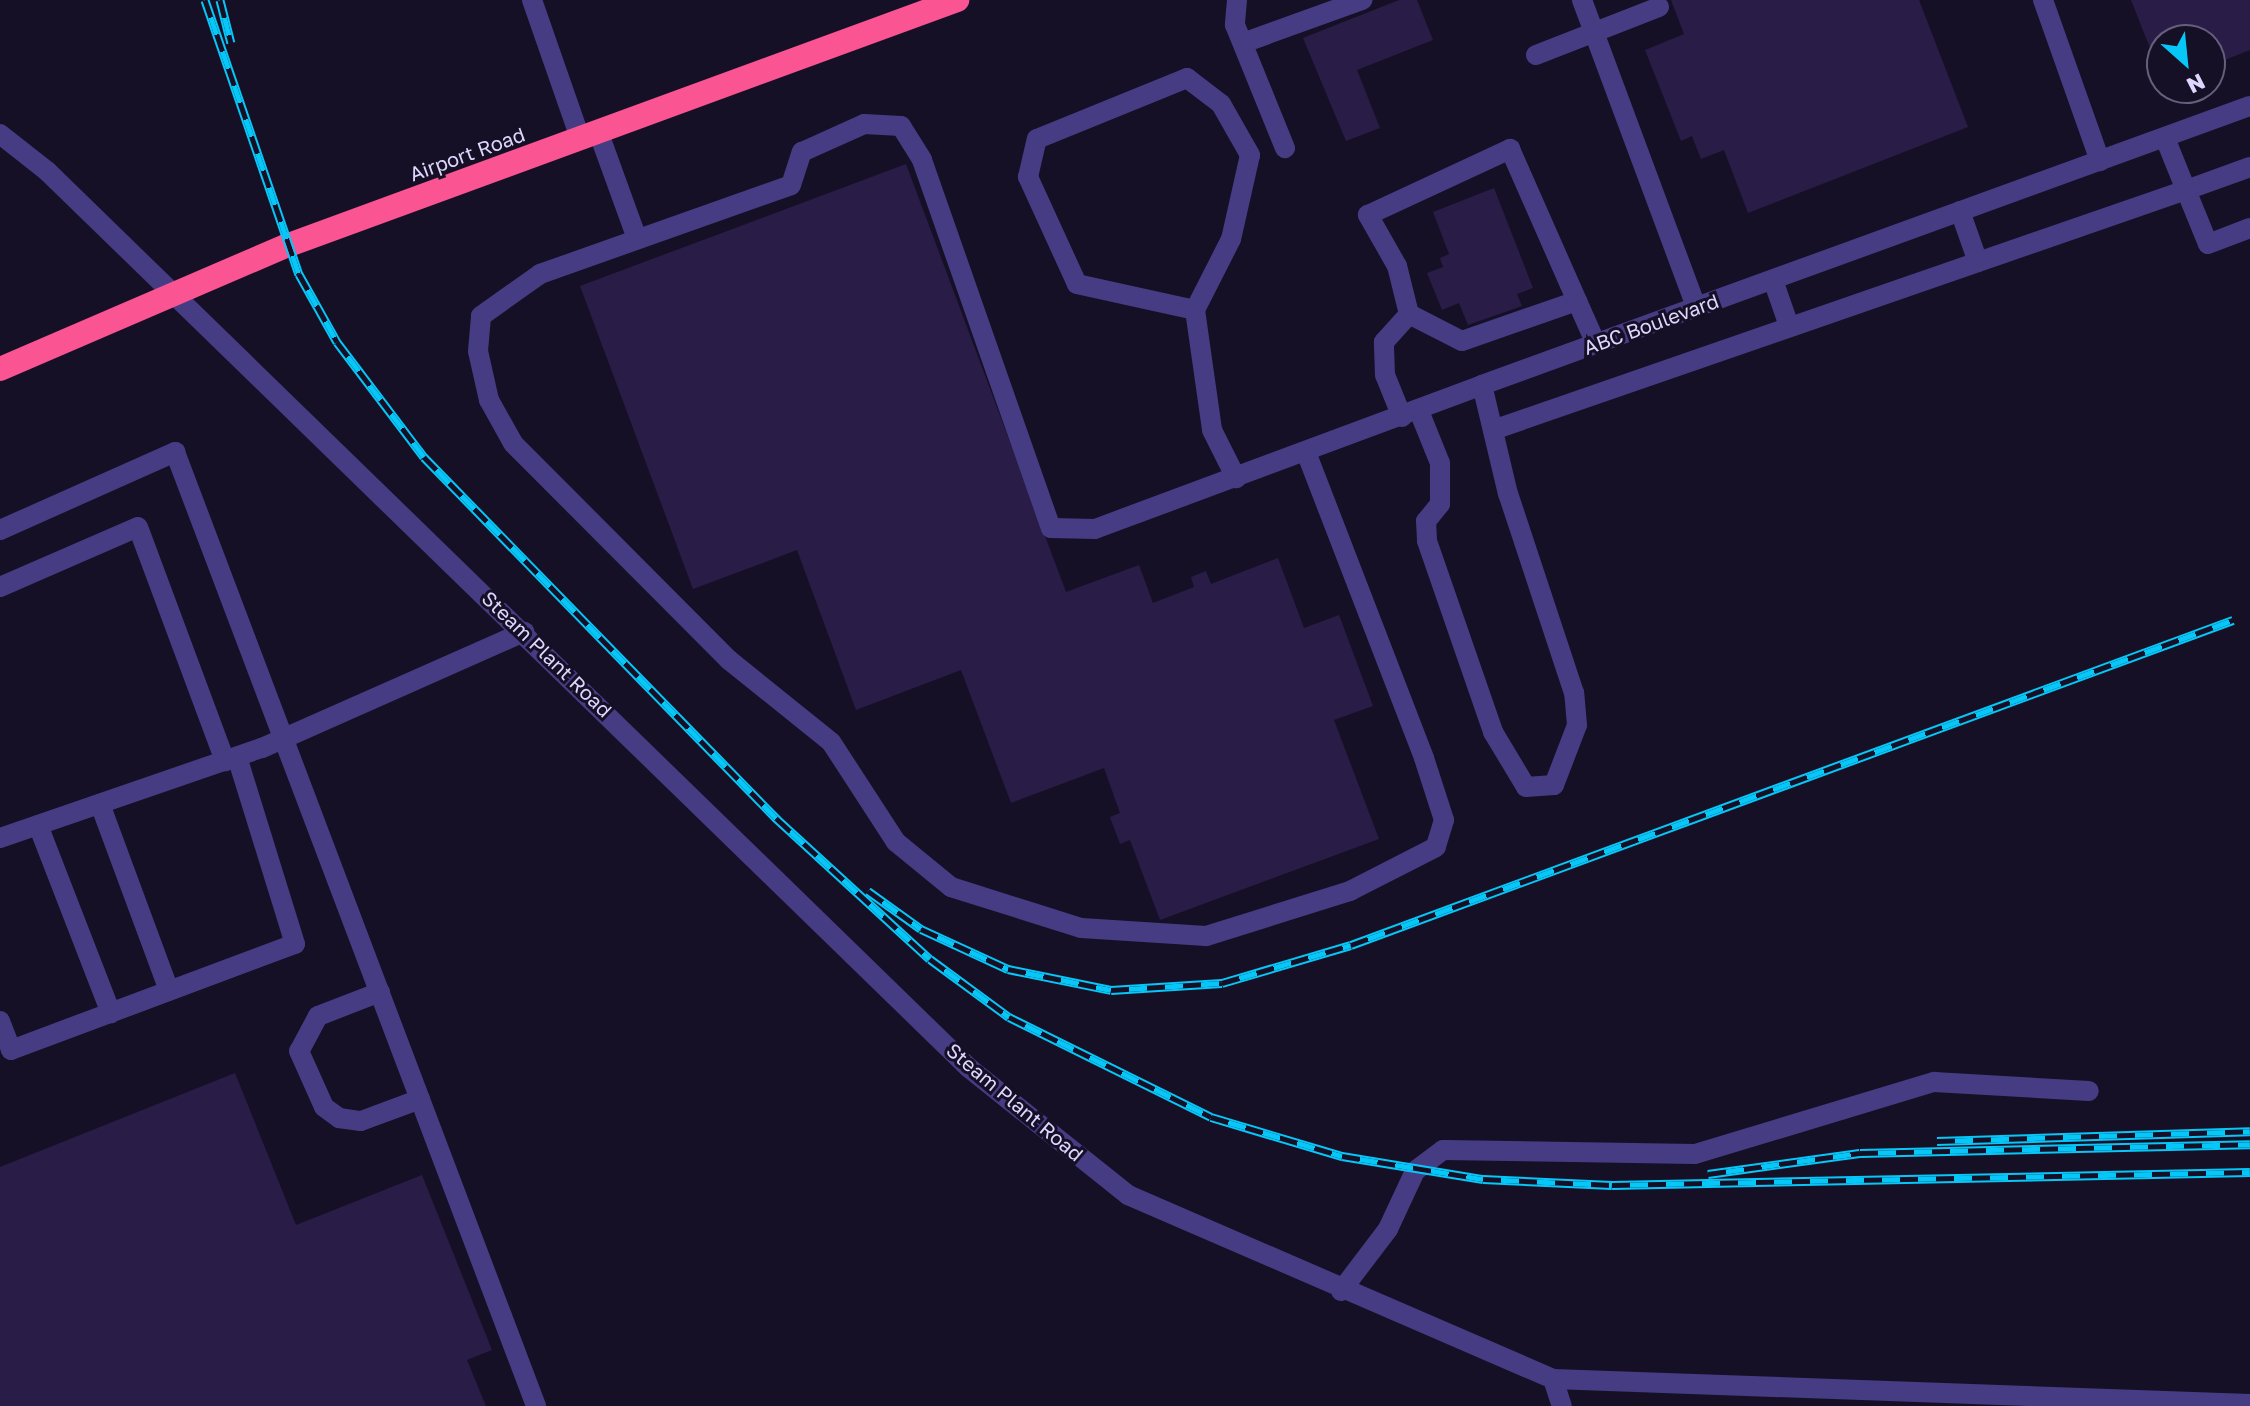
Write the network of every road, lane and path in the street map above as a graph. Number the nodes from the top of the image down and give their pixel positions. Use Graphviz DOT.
graph roads {
  1 [pos="532,0"];
  2 [pos="957,0"];
  3 [pos="1237,0"];
  4 [pos="1582,0"];
  5 [pos="2043,0"];
  6 [pos="1359,1"];
  7 [pos="1659,7"];
  8 [pos="1594,32"];
  9 [pos="1243,43"];
  10 [pos="1536,55"];
  11 [pos="2250,106"];
  12 [pos="0,134"];
  13 [pos="589,134"];
  14 [pos="2165,138"];
  15 [pos="1285,148"];
  16 [pos="2100,161"];
  17 [pos="2250,167"];
  18 [pos="2186,190"];
  19 [pos="1960,211"];
  20 [pos="2250,228"];
  21 [pos="637,239"];
  22 [pos="1978,262"];
  23 [pos="1773,280"];
  24 [pos="173,293"];
  25 [pos="1577,301"];
  26 [pos="1696,307"];
  27 [pos="1195,310"];
  28 [pos="1409,314"];
  29 [pos="1789,326"];
  30 [pos="1596,344"];
  31 [pos="0,369"];
  32 [pos="1482,385"];
  33 [pos="1411,414"];
  34 [pos="1493,430"];
  35 [pos="1306,452"];
  36 [pos="1236,478"];
  37 [pos="0,530"];
  38 [pos="0,587"];
  39 [pos="524,632"];
  40 [pos="284,739"];
  41 [pos="231,759"];
  42 [pos="100,804"];
  43 [pos="38,825"];
  44 [pos="0,838"];
  45 [pos="169,991"];
  46 [pos="380,992"];
  47 [pos="111,1013"];
  48 [pos="0,1021"];
  49 [pos="2089,1091"];
  50 [pos="420,1099"];
  51 [pos="1341,1291"];
  52 [pos="1553,1379"];
  53 [pos="2250,1404"];
  54 [pos="536,1406"];
  55 [pos="1562,1406"];
  1 -- 13 [label="street"];
  2 -- 13 [label="highway, Airport Road"];
  3 -- 9 [label="street"];
  4 -- 8 [label="street"];
  5 -- 16 [label="street"];
  6 -- 9 [label="street"];
  7 -- 8 [label="street"];
  8 -- 10 [label="street"];
  8 -- 26 [label="street"];
  9 -- 15 [label="street"];
  11 -- 14 [label="street, ABC Boulevard"];
  12 -- 24 [label="street, Steam Plant Road"];
  13 -- 21 [label="street"];
  13 -- 24 [label="highway, Airport Road"];
  14 -- 16 [label="street, ABC Boulevard"];
  14 -- 18 [label="street"];
  16 -- 19 [label="street, ABC Boulevard"];
  17 -- 18 [label="street"];
  18 -- 20 [label="street"];
  18 -- 22 [label="street"];
  19 -- 22 [label="street"];
  19 -- 23 [label="street, ABC Boulevard"];
  21 -- 35 [label="street"];
  21 -- 36 [label="street, ABC Boulevard"];
  22 -- 29 [label="street"];
  23 -- 26 [label="street, ABC Boulevard"];
  23 -- 29 [label="street"];
  24 -- 31 [label="highway, Airport Road"];
  24 -- 39 [label="street, Steam Plant Road"];
  25 -- 28 [label="street"];
  25 -- 28 [label="street"];
  25 -- 30 [label="street"];
  26 -- 30 [label="street, ABC Boulevard"];
  27 -- 27 [label="street"];
  27 -- 36 [label="street"];
  28 -- 33 [label="street"];
  29 -- 34 [label="street"];
  30 -- 32 [label="street, ABC Boulevard"];
  32 -- 33 [label="street, ABC Boulevard"];
  32 -- 34 [label="street"];
  33 -- 34 [label="street"];
  33 -- 35 [label="street, ABC Boulevard"];
  35 -- 36 [label="street, ABC Boulevard"];
  37 -- 40 [label="street"];
  38 -- 41 [label="street"];
  39 -- 40 [label="street"];
  39 -- 51 [label="street, Steam Plant Road"];
  40 -- 41 [label="street"];
  40 -- 46 [label="street"];
  41 -- 42 [label="street"];
  41 -- 45 [label="street"];
  42 -- 43 [label="street"];
  42 -- 45 [label="street"];
  43 -- 44 [label="street"];
  43 -- 47 [label="street"];
  45 -- 47 [label="street"];
  46 -- 50 [label="street"];
  46 -- 50 [label="street"];
  47 -- 48 [label="street"];
  49 -- 51 [label="street"];
  50 -- 54 [label="street"];
  51 -- 52 [label="street, Steam Plant Road"];
  52 -- 53 [label="street, Steam Plant Road"];
  52 -- 55 [label="street"];
}
